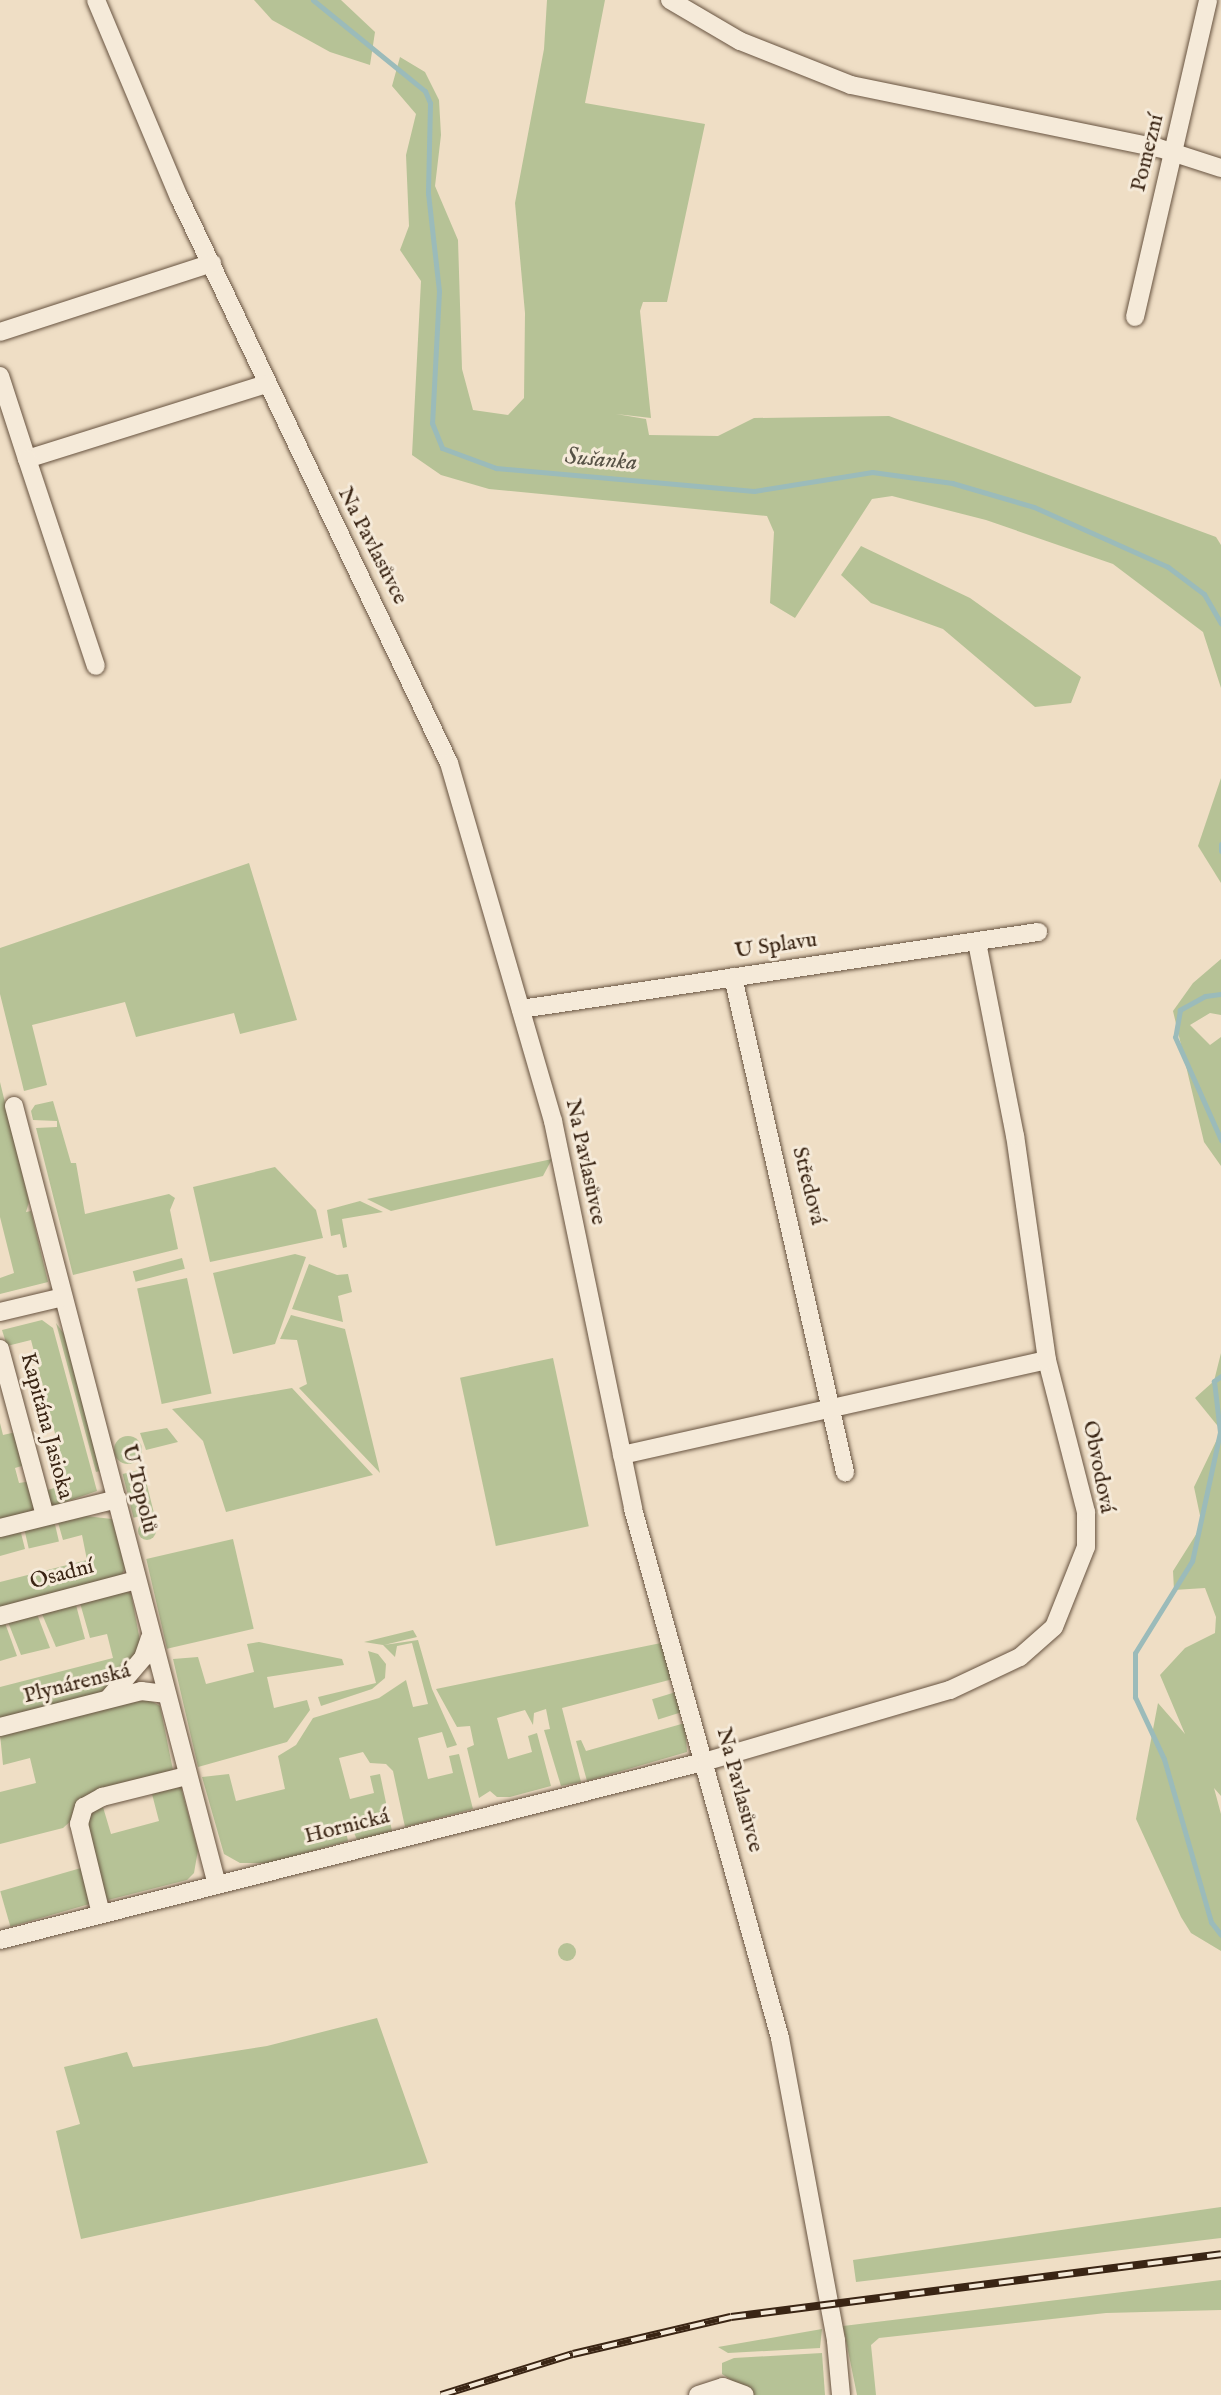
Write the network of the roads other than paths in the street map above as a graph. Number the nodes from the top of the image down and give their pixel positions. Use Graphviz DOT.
graph roads {
  1 [pos="96,0"];
  2 [pos="670,0"];
  3 [pos="1208,0"];
  4 [pos="1174,153"];
  5 [pos="1221,168"];
  6 [pos="212,263"];
  7 [pos="1135,317"];
  8 [pos="0,332"];
  9 [pos="0,376"];
  10 [pos="267,384"];
  11 [pos="27,459"];
  12 [pos="96,666"];
  13 [pos="1038,932"];
  14 [pos="977,942"];
  15 [pos="733,977"];
  16 [pos="521,1009"];
  17 [pos="14,1106"];
  18 [pos="63,1297"];
  19 [pos="0,1312"];
  20 [pos="0,1349"];
  21 [pos="1047,1360"];
  22 [pos="834,1407"];
  23 [pos="622,1455"];
  24 [pos="845,1472"];
  25 [pos="117,1499"];
  26 [pos="45,1516"];
  27 [pos="0,1528"];
  28 [pos="136,1580"];
  29 [pos="0,1616"];
  30 [pos="150,1638"];
  31 [pos="165,1694"];
  32 [pos="108,1699"];
  33 [pos="0,1727"];
  34 [pos="707,1761"];
  35 [pos="187,1776"];
  36 [pos="217,1885"];
  37 [pos="101,1914"];
  38 [pos="0,1940"];
  39 [pos="698,2395"];
  40 [pos="745,2395"];
  41 [pos="841,2395"];
  1 -- 6 [label="street, Na Pavlasůvce"];
  2 -- 4 [label="street"];
  3 -- 4 [label="street, Pomezní"];
  4 -- 5 [label="street"];
  4 -- 7 [label="street, Pomezní"];
  6 -- 8 [label="street"];
  6 -- 10 [label="street, Na Pavlasůvce"];
  9 -- 11 [label="street"];
  10 -- 11 [label="street"];
  10 -- 16 [label="street, Na Pavlasůvce"];
  11 -- 12 [label="street"];
  13 -- 14 [label="street, U Splavu"];
  14 -- 15 [label="street, U Splavu"];
  14 -- 21 [label="street, Obvodová"];
  15 -- 16 [label="street, U Splavu"];
  15 -- 22 [label="street, Středová"];
  16 -- 23 [label="street, Na Pavlasůvce"];
  17 -- 18 [label="street, U Topolů"];
  18 -- 19 [label="street"];
  18 -- 25 [label="street, U Topolů"];
  20 -- 26 [label="street, Kapitána Jasioka"];
  21 -- 22 [label="street"];
  21 -- 34 [label="street, Obvodová"];
  22 -- 23 [label="street"];
  22 -- 24 [label="street, Středová"];
  23 -- 34 [label="street, Na Pavlasůvce"];
  25 -- 26 [label="street"];
  25 -- 28 [label="street, U Topolů"];
  26 -- 27 [label="street"];
  28 -- 29 [label="street, Osadní"];
  28 -- 30 [label="street, U Topolů"];
  30 -- 31 [label="street, U Topolů"];
  30 -- 32 [label="street"];
  31 -- 32 [label="street, Plynárenská"];
  31 -- 35 [label="street, U Topolů"];
  32 -- 33 [label="street, Plynárenská"];
  34 -- 36 [label="street, Hornická"];
  34 -- 41 [label="street, Na Pavlasůvce"];
  35 -- 36 [label="street, U Topolů"];
  35 -- 37 [label="street"];
  36 -- 37 [label="street, Hornická"];
  37 -- 38 [label="street, Hornická"];
  39 -- 40 [label="street"];
}
